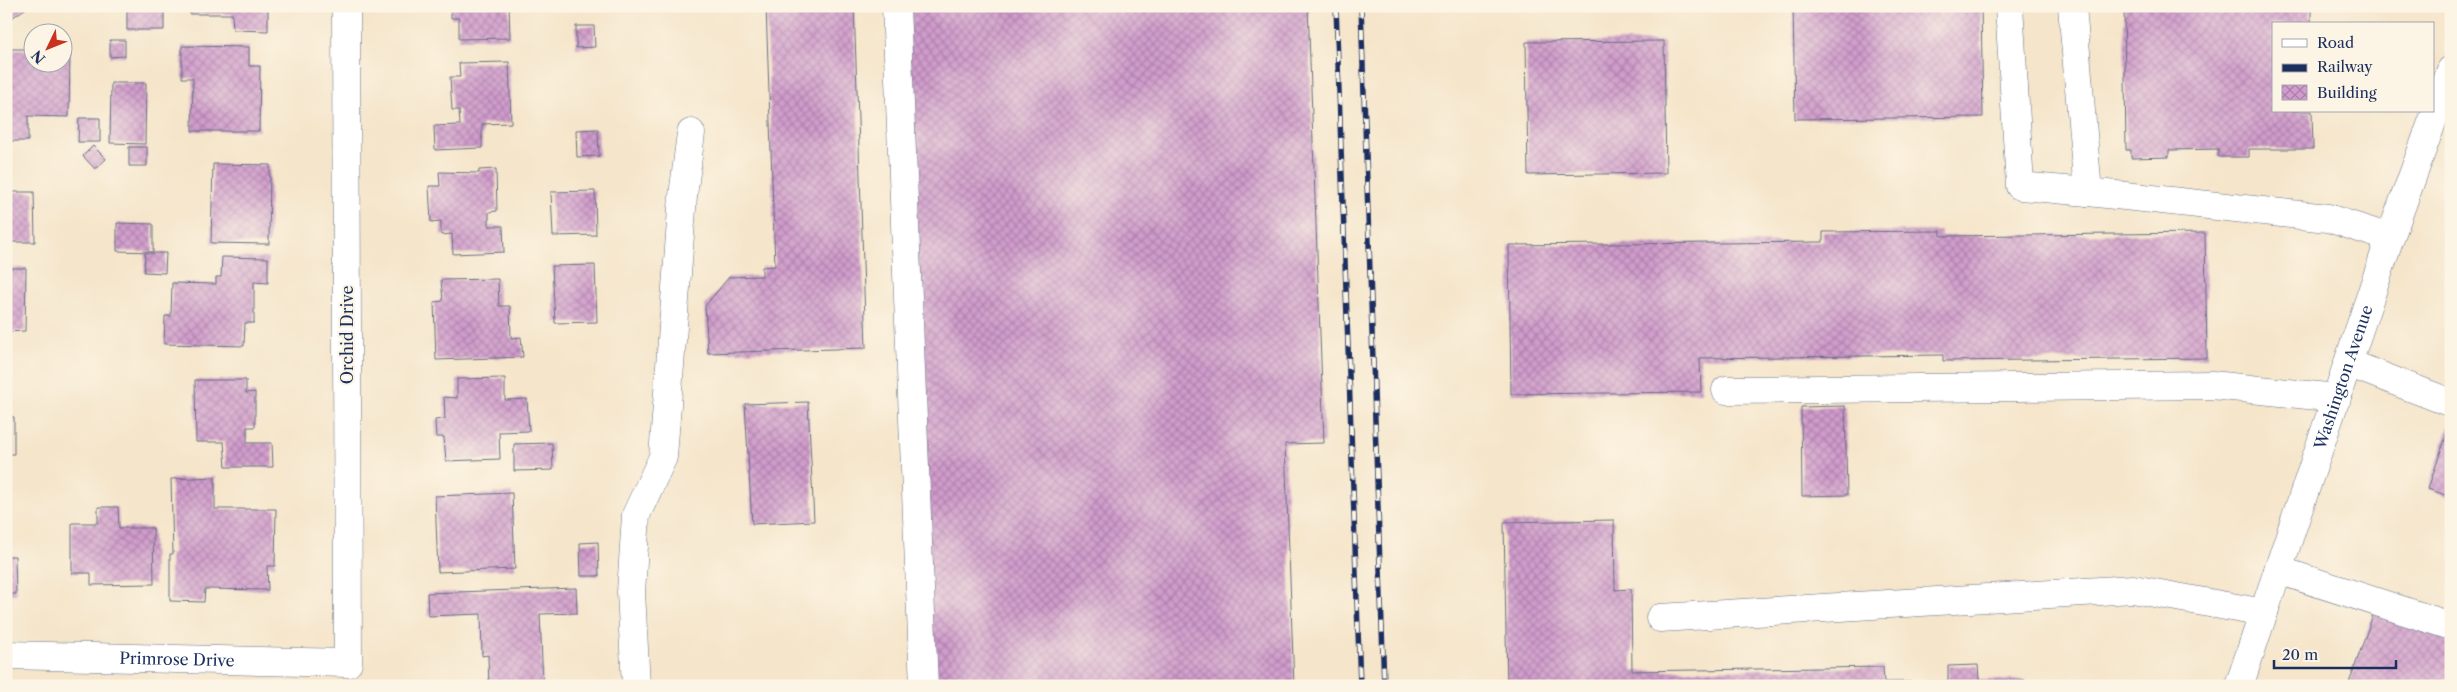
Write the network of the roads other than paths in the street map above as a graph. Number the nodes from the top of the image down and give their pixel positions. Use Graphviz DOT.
graph roads {
  1 [pos="346,6"];
  2 [pos="896,6"];
  3 [pos="2009,6"];
  4 [pos="2072,6"];
  5 [pos="2451,70"];
  6 [pos="690,133"];
  7 [pos="2088,192"];
  8 [pos="2390,238"];
  9 [pos="2348,363"];
  10 [pos="1726,390"];
  11 [pos="2337,398"];
  12 [pos="2451,403"];
  13 [pos="2278,570"];
  14 [pos="2264,613"];
  15 [pos="1660,618"];
  16 [pos="2451,626"];
  17 [pos="6,655"];
  18 [pos="348,663"];
  19 [pos="636,686"];
  20 [pos="924,686"];
  21 [pos="2239,686"];
  1 -- 18 [label="street, Orchid Drive"];
  2 -- 20 [label="street"];
  3 -- 7 [label="street"];
  4 -- 7 [label="street"];
  5 -- 8 [label="street, Washington Avenue"];
  6 -- 19 [label="street"];
  7 -- 8 [label="street"];
  8 -- 9 [label="street, Washington Avenue"];
  9 -- 11 [label="street, Washington Avenue"];
  9 -- 12 [label="street"];
  10 -- 11 [label="street"];
  11 -- 13 [label="street, Washington Avenue"];
  13 -- 14 [label="street, Washington Avenue"];
  13 -- 16 [label="street"];
  14 -- 15 [label="street"];
  14 -- 21 [label="street, Washington Avenue"];
  17 -- 18 [label="street, Primrose Drive"];
}
